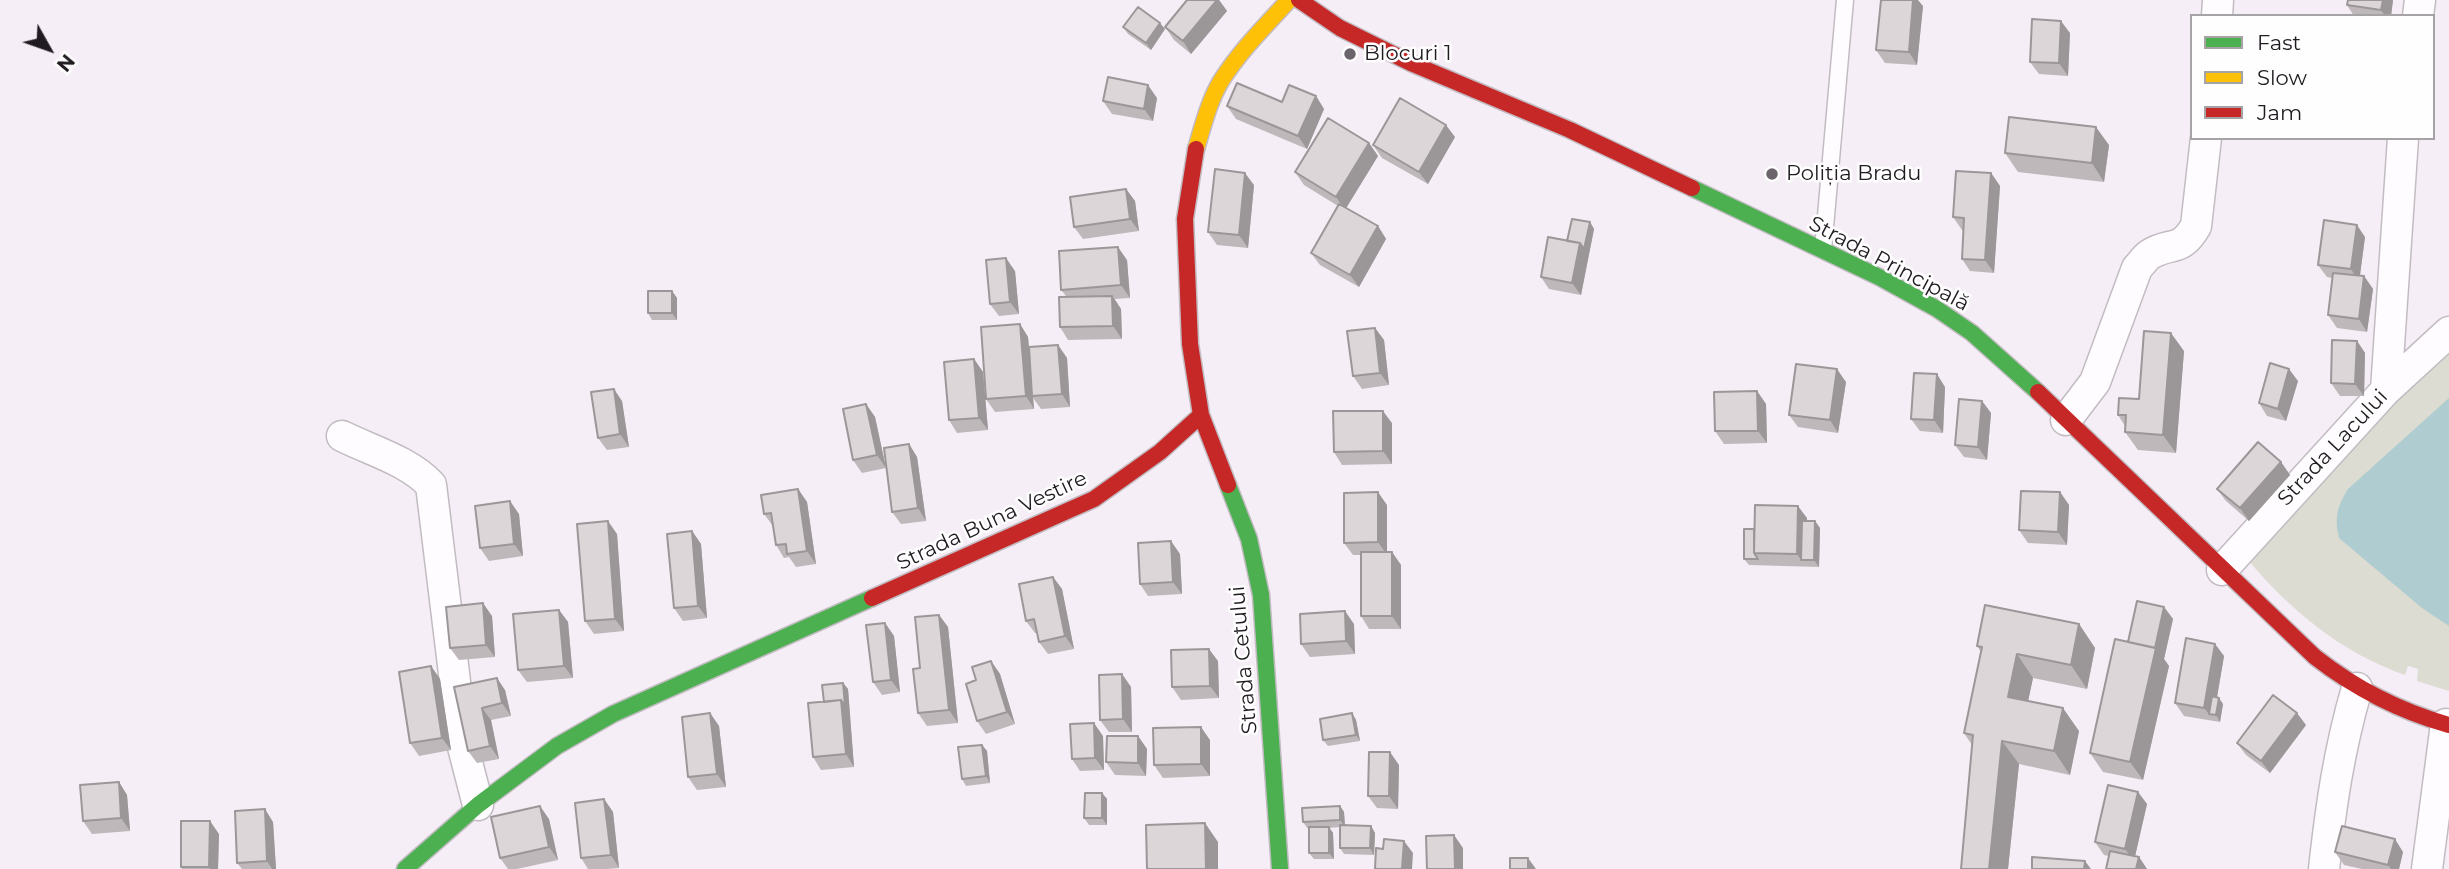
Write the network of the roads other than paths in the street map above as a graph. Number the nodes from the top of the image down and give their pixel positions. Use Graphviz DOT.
graph roads {
  1 [pos="1289,0"];
  2 [pos="1299,0"];
  3 [pos="1845,0"];
  4 [pos="2206,140"];
  5 [pos="2403,140"];
  6 [pos="1823,250"];
  7 [pos="2449,332"];
  8 [pos="2386,390"];
  9 [pos="1201,415"];
  10 [pos="2066,420"];
  11 [pos="342,436"];
  12 [pos="2222,570"];
  13 [pos="2357,688"];
  14 [pos="2448,725"];
  15 [pos="478,805"];
  16 [pos="405,869"];
  17 [pos="1280,869"];
  18 [pos="2324,869"];
  19 [pos="2427,869"];
  1 -- 9 [label="street"];
  2 -- 6 [label="street, Strada Principală"];
  3 -- 6 [label="lane"];
  4 -- 10 [label="street"];
  5 -- 8 [label="street"];
  6 -- 10 [label="street, Strada Principală"];
  7 -- 8 [label="street, Strada Lacului"];
  8 -- 12 [label="street, Strada Lacului"];
  9 -- 15 [label="street, Strada Buna Vestire"];
  9 -- 17 [label="street, Strada Cetului"];
  10 -- 12 [label="street, Strada Principală"];
  11 -- 15 [label="street"];
  12 -- 13 [label="street, Strada Principală"];
  13 -- 14 [label="street, Strada Principală"];
  13 -- 18 [label="street"];
  14 -- 19 [label="street"];
  15 -- 16 [label="street, Strada Buna Vestire"];
}
